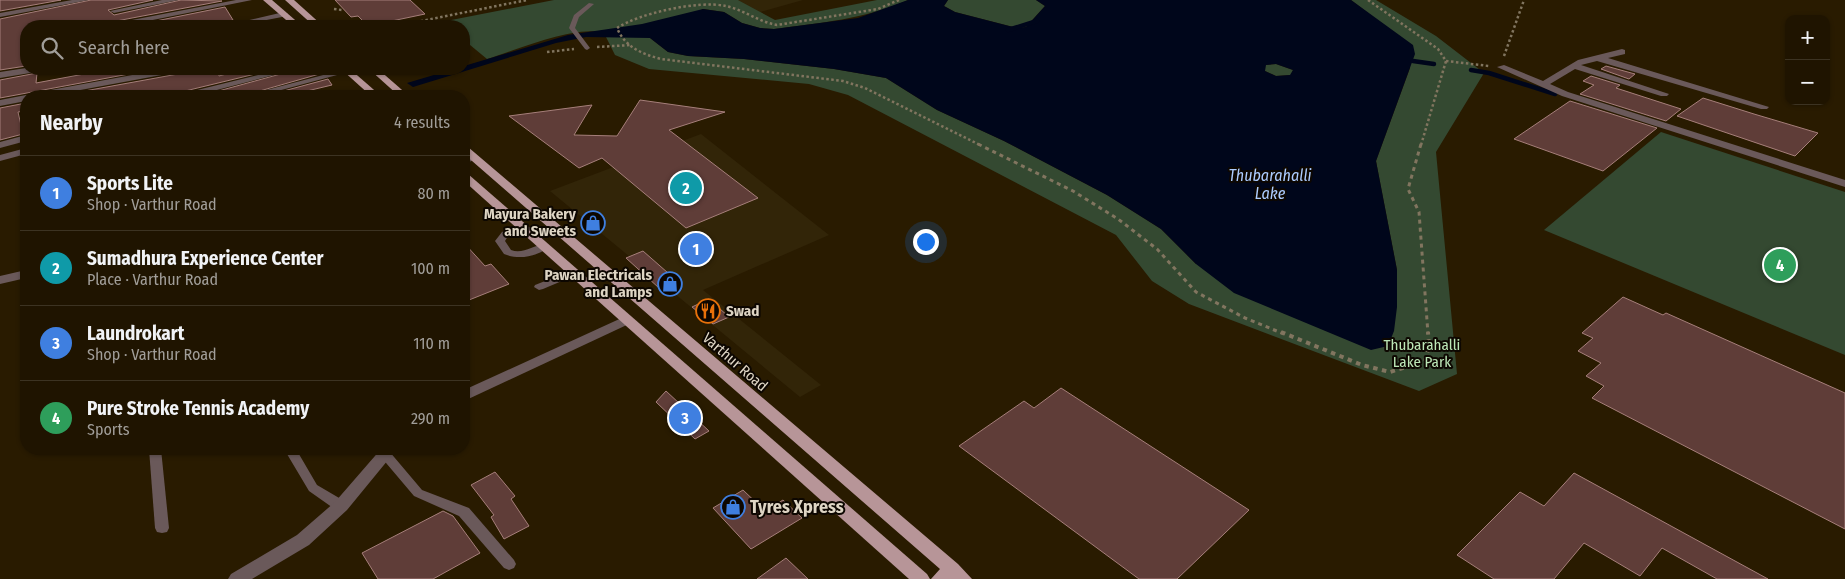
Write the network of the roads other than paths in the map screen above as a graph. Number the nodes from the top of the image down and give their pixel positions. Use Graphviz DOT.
graph roads {
  1 [pos="85,0"];
  2 [pos="175,0"];
  3 [pos="248,0"];
  4 [pos="267,0"];
  5 [pos="289,0"];
  6 [pos="591,4"];
  7 [pos="114,11"];
  8 [pos="284,14"];
  9 [pos="0,15"];
  10 [pos="143,20"];
  11 [pos="256,20"];
  12 [pos="290,20"];
  13 [pos="312,20"];
  14 [pos="587,48"];
  15 [pos="1622,52"];
  16 [pos="1598,58"];
  17 [pos="1574,66"];
  18 [pos="1501,67"];
  19 [pos="20,72"];
  20 [pos="0,75"];
  21 [pos="146,75"];
  22 [pos="269,75"];
  23 [pos="331,75"];
  24 [pos="355,75"];
  25 [pos="380,75"];
  26 [pos="1543,85"];
  27 [pos="66,90"];
  28 [pos="208,90"];
  29 [pos="272,90"];
  30 [pos="370,90"];
  31 [pos="397,90"];
  32 [pos="1664,94"];
  33 [pos="20,99"];
  34 [pos="0,103"];
  35 [pos="1764,107"];
  36 [pos="20,140"];
  37 [pos="0,145"];
  38 [pos="20,153"];
  39 [pos="0,158"];
  40 [pos="470,159"];
  41 [pos="470,181"];
  42 [pos="1845,184"];
  43 [pos="521,227"];
  44 [pos="544,247"];
  45 [pos="573,273"];
  46 [pos="20,275"];
  47 [pos="0,280"];
  48 [pos="539,287"];
  49 [pos="626,320"];
  50 [pos="470,393"];
  51 [pos="156,455"];
  52 [pos="294,455"];
  53 [pos="384,455"];
  54 [pos="390,455"];
  55 [pos="341,506"];
  56 [pos="162,528"];
  57 [pos="509,564"];
  58 [pos="952,576"];
  59 [pos="237,579"];
  60 [pos="921,579"];
  1 -- 9 [label="street"];
  2 -- 7 [label="street"];
  3 -- 10 [label="street"];
  4 -- 8 [label="main road"];
  5 -- 13 [label="main road"];
  6 -- 14 [label="lane"];
  8 -- 11 [label="street"];
  8 -- 12 [label="main road"];
  15 -- 16 [label="street"];
  16 -- 17 [label="street"];
  16 -- 35 [label="street"];
  17 -- 26 [label="street"];
  17 -- 32 [label="street"];
  18 -- 26 [label="street"];
  19 -- 20 [label="street"];
  21 -- 27 [label="street"];
  22 -- 28 [label="street"];
  23 -- 29 [label="street"];
  24 -- 30 [label="main road"];
  25 -- 31 [label="main road"];
  26 -- 42 [label="street"];
  33 -- 34 [label="street"];
  36 -- 37 [label="street"];
  38 -- 39 [label="street"];
  40 -- 58 [label="main road, Varthur Road"];
  41 -- 43 [label="main road"];
  43 -- 44 [label="main road"];
  43 -- 44 [label="lane"];
  44 -- 45 [label="main road"];
  45 -- 48 [label="lane"];
  45 -- 49 [label="main road"];
  46 -- 47 [label="street"];
  49 -- 50 [label="street"];
  49 -- 60 [label="main road"];
  51 -- 56 [label="lane"];
  52 -- 55 [label="lane"];
  53 -- 55 [label="street"];
  54 -- 57 [label="lane"];
  55 -- 59 [label="street"];
}
